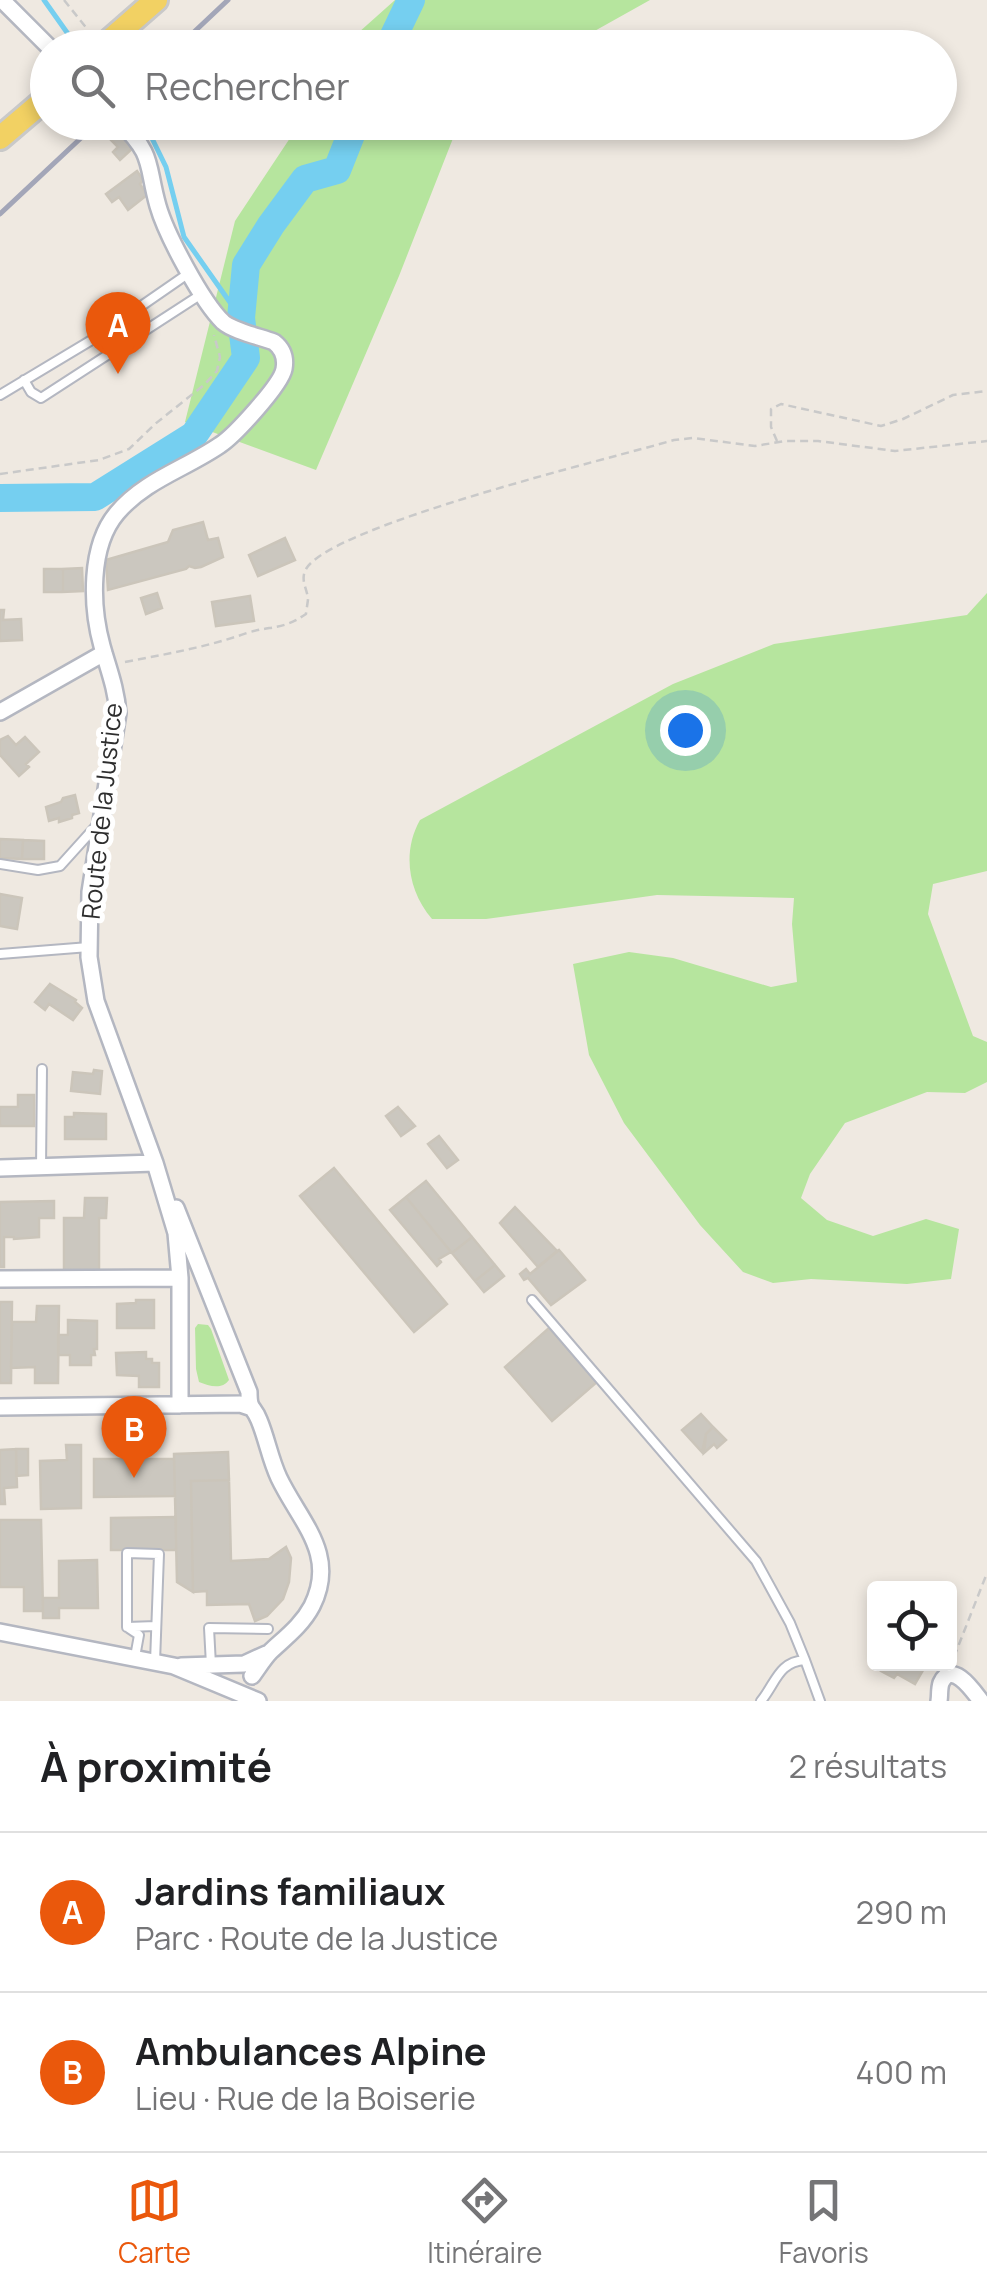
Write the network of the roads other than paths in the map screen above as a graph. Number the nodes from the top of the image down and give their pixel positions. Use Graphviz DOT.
graph roads {
  1 [pos="2,0"];
  2 [pos="156,0"];
  3 [pos="32,30"];
  4 [pos="122,30"];
  5 [pos="30,112"];
  6 [pos="0,138"];
  7 [pos="137,140"];
  8 [pos="189,274"];
  9 [pos="202,294"];
  10 [pos="24,380"];
  11 [pos="0,395"];
  12 [pos="107,660"];
  13 [pos="0,712"];
  14 [pos="100,822"];
  15 [pos="0,864"];
  16 [pos="89,947"];
  17 [pos="0,954"];
  18 [pos="42,1069"];
  19 [pos="156,1163"];
  20 [pos="0,1168"];
  21 [pos="41,1168"];
  22 [pos="0,1279"];
  23 [pos="180,1284"];
  24 [pos="210,1290"];
  25 [pos="532,1300"];
  26 [pos="180,1405"];
  27 [pos="249,1407"];
  28 [pos="0,1408"];
  29 [pos="156,1626"];
  30 [pos="127,1627"];
  31 [pos="268,1630"];
  32 [pos="0,1632"];
  33 [pos="135,1658"];
  34 [pos="805,1660"];
  35 [pos="154,1662"];
  36 [pos="211,1665"];
  37 [pos="174,1666"];
  38 [pos="244,1671"];
  39 [pos="233,1690"];
  40 [pos="260,1701"];
  41 [pos="761,1701"];
  42 [pos="820,1701"];
  43 [pos="939,1701"];
  44 [pos="980,1701"];
  1 -- 3 [label="street"];
  2 -- 4 [label="main road"];
  5 -- 6 [label="main road"];
  7 -- 8 [label="street, Route de la Justice"];
  8 -- 9 [label="street, Route de la Justice"];
  8 -- 10 [label="lane"];
  9 -- 10 [label="lane"];
  9 -- 12 [label="street, Route de la Justice"];
  10 -- 11 [label="lane"];
  12 -- 13 [label="street"];
  12 -- 14 [label="street, Route de la Justice"];
  14 -- 15 [label="lane"];
  14 -- 16 [label="street, Route de la Justice"];
  16 -- 17 [label="lane"];
  16 -- 19 [label="street, Route de la Justice"];
  18 -- 21 [label="lane"];
  19 -- 21 [label="street"];
  19 -- 23 [label="street, Route de la Justice"];
  19 -- 24 [label="street, Route de la Justice"];
  20 -- 21 [label="street"];
  22 -- 23 [label="street"];
  23 -- 24 [label="street"];
  23 -- 26 [label="street, Route de la Justice"];
  24 -- 27 [label="street, Route de la Justice"];
  25 -- 34 [label="lane"];
  26 -- 27 [label="street"];
  26 -- 28 [label="street"];
  27 -- 38 [label="street, Route de la Justice"];
  29 -- 30 [label="lane"];
  29 -- 30 [label="lane"];
  29 -- 35 [label="lane"];
  30 -- 33 [label="lane"];
  31 -- 36 [label="lane"];
  32 -- 33 [label="street"];
  33 -- 35 [label="street"];
  34 -- 41 [label="lane"];
  34 -- 42 [label="lane"];
  35 -- 37 [label="street"];
  36 -- 37 [label="street"];
  36 -- 38 [label="street"];
  37 -- 39 [label="street"];
  38 -- 39 [label="street, Route de la Justice"];
  38 -- 39 [label="street"];
  38 -- 40 [label="street"];
  39 -- 40 [label="street"];
  43 -- 44 [label="street"];
}
